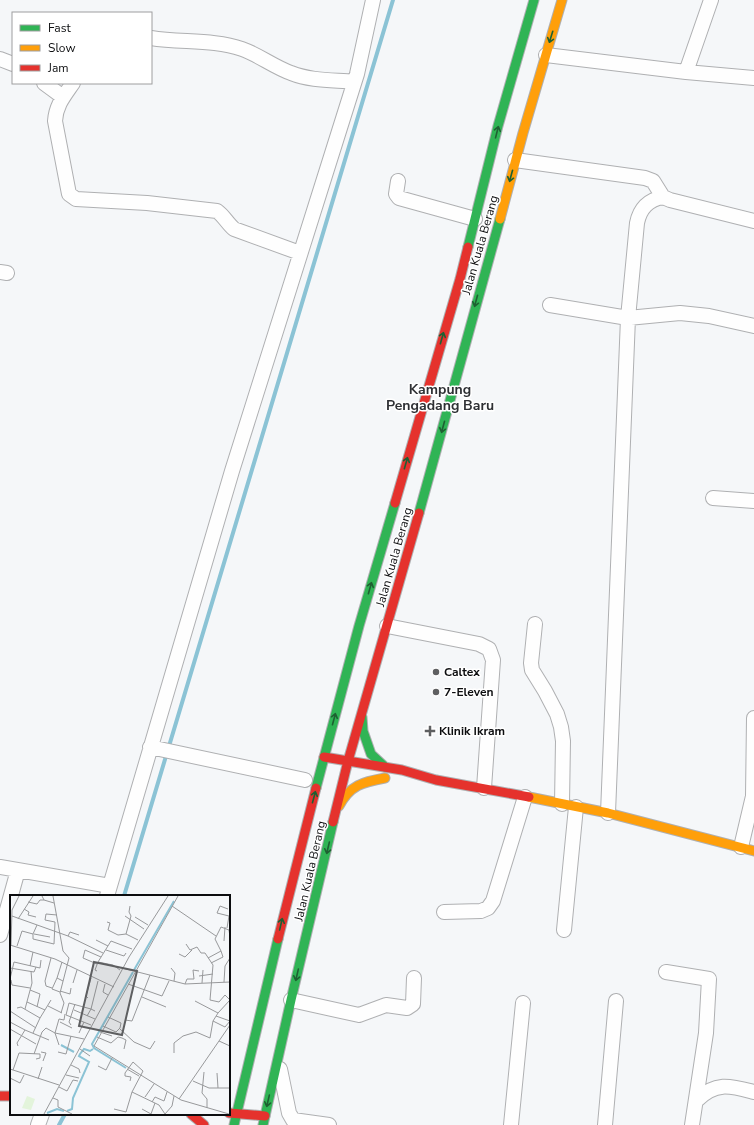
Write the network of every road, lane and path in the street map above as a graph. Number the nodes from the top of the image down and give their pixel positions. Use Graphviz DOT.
graph roads {
  1 [pos="373,0"];
  2 [pos="534,0"];
  3 [pos="562,0"];
  4 [pos="711,0"];
  5 [pos="152,38"];
  6 [pos="546,55"];
  7 [pos="0,59"];
  8 [pos="12,64"];
  9 [pos="686,72"];
  10 [pos="754,78"];
  11 [pos="354,82"];
  12 [pos="45,84"];
  13 [pos="73,84"];
  14 [pos="63,97"];
  15 [pos="515,160"];
  16 [pos="398,181"];
  17 [pos="663,197"];
  18 [pos="475,219"];
  19 [pos="754,221"];
  20 [pos="300,253"];
  21 [pos="550,305"];
  22 [pos="628,318"];
  23 [pos="754,326"];
  24 [pos="713,498"];
  25 [pos="754,501"];
  26 [pos="535,624"];
  27 [pos="359,626"];
  28 [pos="387,626"];
  29 [pos="337,672"];
  30 [pos="364,704"];
  31 [pos="754,718"];
  32 [pos="155,748"];
  33 [pos="324,757"];
  34 [pos="348,761"];
  35 [pos="385,767"];
  36 [pos="327,771"];
  37 [pos="353,774"];
  38 [pos="385,778"];
  39 [pos="305,780"];
  40 [pos="436,780"];
  41 [pos="484,788"];
  42 [pos="525,797"];
  43 [pos="562,804"];
  44 [pos="576,807"];
  45 [pos="337,810"];
  46 [pos="608,813"];
  47 [pos="748,849"];
  48 [pos="0,867"];
  49 [pos="287,869"];
  50 [pos="18,870"];
  51 [pos="108,891"];
  52 [pos="11,895"];
  53 [pos="10,899"];
  54 [pos="286,903"];
  55 [pos="444,912"];
  56 [pos="564,930"];
  57 [pos="0,935"];
  58 [pos="666,972"];
  59 [pos="414,978"];
  60 [pos="291,1000"];
  61 [pos="616,1001"];
  62 [pos="523,1003"];
  63 [pos="260,1018"];
  64 [pos="278,1060"];
  65 [pos="235,1079"];
  66 [pos="754,1092"];
  67 [pos="696,1100"];
  68 [pos="233,1113"];
  69 [pos="42,1115"];
  70 [pos="192,1115"];
  71 [pos="264,1121"];
  72 [pos="38,1125"];
  73 [pos="204,1125"];
  74 [pos="234,1125"];
  75 [pos="329,1125"];
  76 [pos="511,1125"];
  77 [pos="605,1125"];
  78 [pos="692,1125"];
  1 -- 11 [label="street"];
  18 -- 2 [label="main road, Jalan Kuala Berang, one-way"];
  3 -- 6 [label="main road, Jalan Kuala Berang, one-way"];
  4 -- 9 [label="street"];
  5 -- 11 [label="street"];
  6 -- 9 [label="street"];
  6 -- 15 [label="main road, Jalan Kuala Berang"];
  7 -- 8 [label="street"];
  9 -- 10 [label="street"];
  11 -- 20 [label="street"];
  12 -- 14 [label="street"];
  13 -- 14 [label="street"];
  14 -- 20 [label="street"];
  15 -- 17 [label="street"];
  15 -- 28 [label="main road, Jalan Kuala Berang, one-way"];
  16 -- 18 [label="street"];
  17 -- 19 [label="street"];
  17 -- 22 [label="street"];
  27 -- 18 [label="main road, Jalan Kuala Berang, one-way"];
  20 -- 32 [label="street"];
  21 -- 22 [label="street"];
  22 -- 23 [label="street"];
  22 -- 46 [label="street"];
  24 -- 25 [label="street"];
  26 -- 43 [label="street"];
  27 -- 29 [label="main road, Jalan Kuala Berang"];
  33 -- 27 [label="main road, Jalan Kuala Berang, one-way"];
  28 -- 30 [label="main road, Jalan Kuala Berang"];
  28 -- 41 [label="street"];
  30 -- 34 [label="main road, Jalan Kuala Berang"];
  30 -- 35 [label="main road"];
  31 -- 47 [label="street"];
  32 -- 39 [label="street"];
  32 -- 51 [label="street"];
  33 -- 34 [label="main road"];
  33 -- 36 [label="main road, Jalan Kuala Berang"];
  34 -- 35 [label="main road"];
  34 -- 37 [label="main road, Jalan Kuala Berang"];
  35 -- 40 [label="main road"];
  36 -- 37 [label="main road"];
  54 -- 36 [label="main road, Jalan Kuala Berang, one-way"];
  37 -- 38 [label="main road"];
  37 -- 45 [label="main road, Jalan Kuala Berang"];
  38 -- 40 [label="main road"];
  38 -- 45 [label="main road"];
  40 -- 41 [label="main road"];
  41 -- 42 [label="main road"];
  42 -- 43 [label="main road"];
  42 -- 55 [label="street"];
  43 -- 44 [label="main road"];
  44 -- 46 [label="main road"];
  44 -- 56 [label="street"];
  45 -- 60 [label="main road, Jalan Kuala Berang, one-way"];
  46 -- 47 [label="main road"];
  48 -- 50 [label="street"];
  49 -- 54 [label="main road, Jalan Kuala Berang"];
  50 -- 51 [label="street"];
  50 -- 52 [label="street"];
  53 -- 57 [label="street"];
  63 -- 54 [label="main road, Jalan Kuala Berang, one-way"];
  58 -- 67 [label="street"];
  59 -- 60 [label="street"];
  60 -- 64 [label="main road, Jalan Kuala Berang"];
  61 -- 77 [label="street"];
  62 -- 76 [label="street"];
  63 -- 65 [label="main road"];
  63 -- 68 [label="main road, Jalan Kuala Berang"];
  64 -- 71 [label="main road, Jalan Kuala Berang, one-way"];
  64 -- 75 [label="street"];
  66 -- 67 [label="street"];
  67 -- 78 [label="street"];
  68 -- 71 [label="main road"];
  68 -- 74 [label="main road, Jalan Kuala Berang"];
  69 -- 72 [label="street"];
  70 -- 73 [label="main road"];
}
